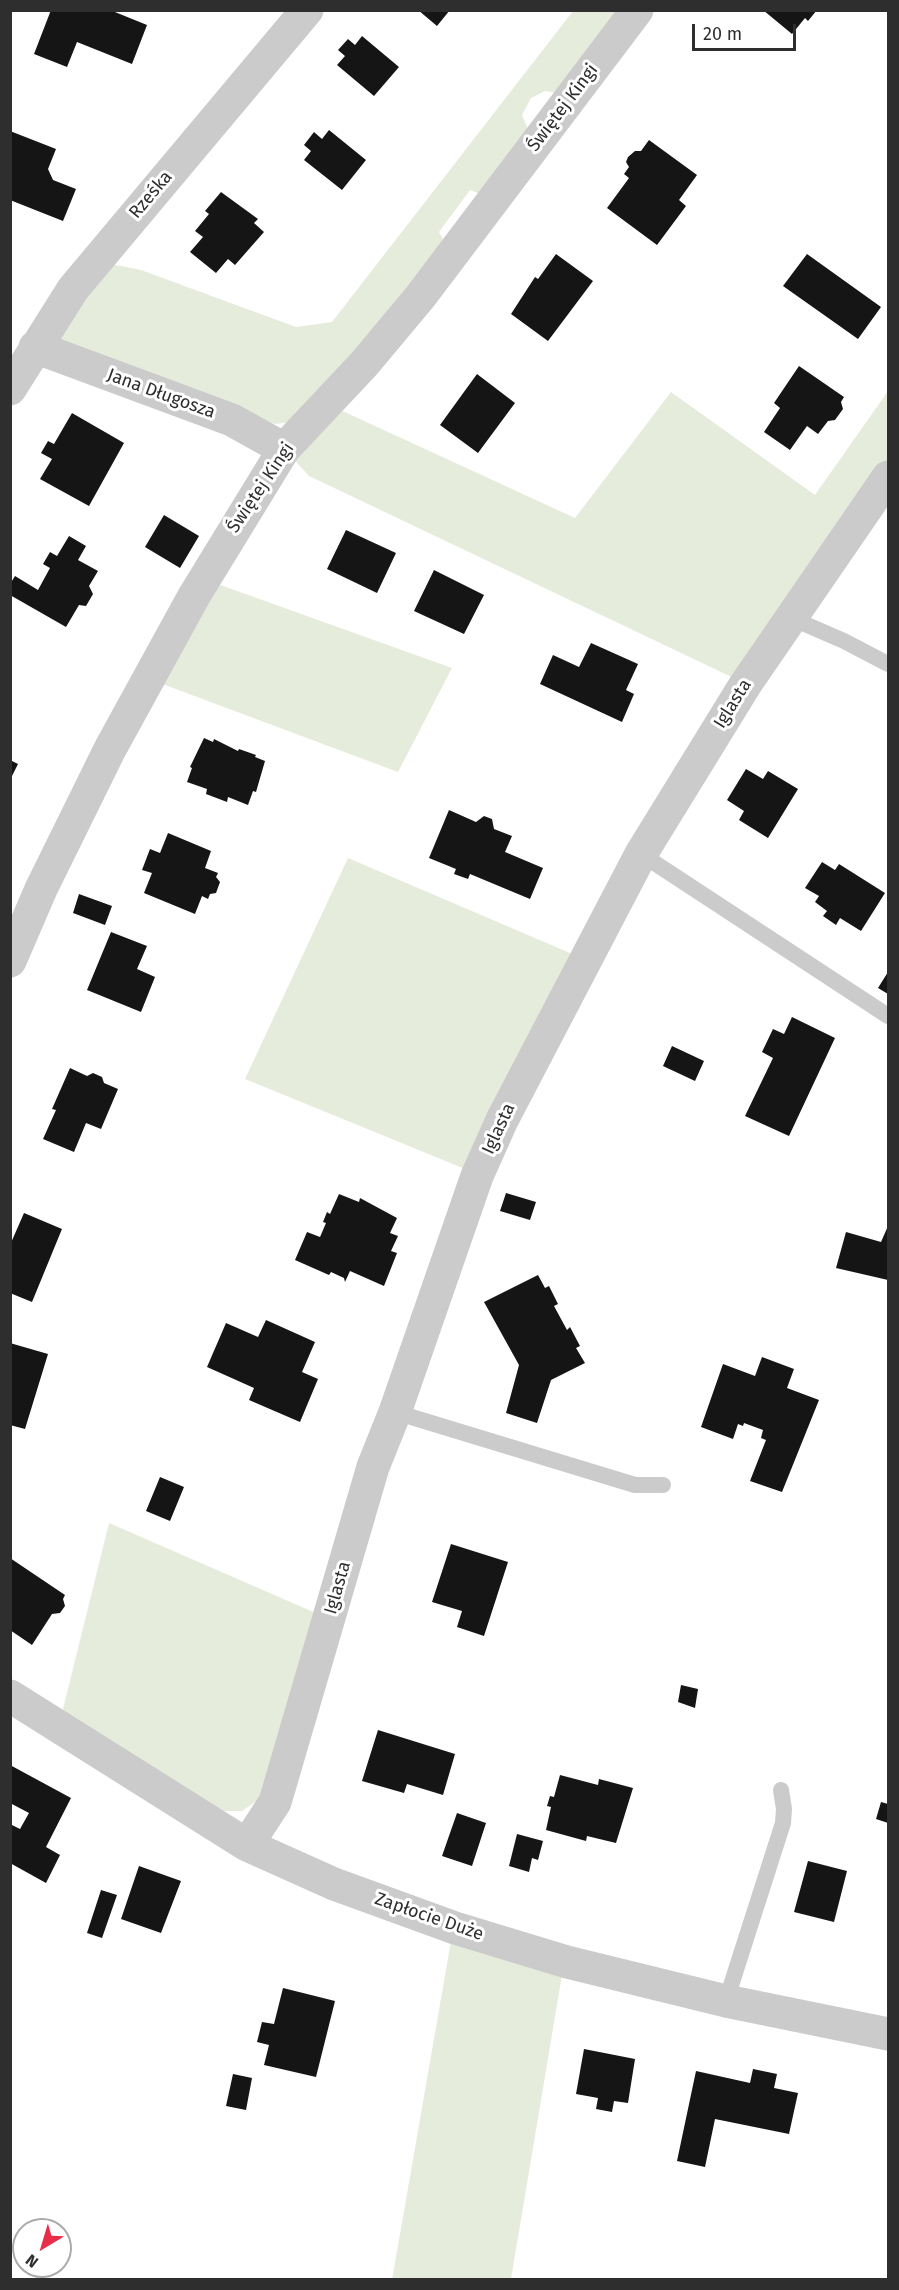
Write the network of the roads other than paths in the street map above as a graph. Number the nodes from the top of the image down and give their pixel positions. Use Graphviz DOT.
graph roads {
  1 [pos="307,10"];
  2 [pos="637,10"];
  3 [pos="35,347"];
  4 [pos="10,389"];
  5 [pos="284,449"];
  6 [pos="888,477"];
  7 [pos="791,618"];
  8 [pos="888,664"];
  9 [pos="641,854"];
  10 [pos="10,961"];
  11 [pos="888,1016"];
  12 [pos="395,1412"];
  13 [pos="663,1485"];
  14 [pos="10,1696"];
  15 [pos="781,1790"];
  16 [pos="247,1845"];
  17 [pos="726,2001"];
  18 [pos="888,2033"];
  1 -- 3 [label="street, Rześka"];
  2 -- 5 [label="street, Świętej Kingi"];
  3 -- 4 [label="street, Rześka"];
  3 -- 5 [label="street, Jana Długosza"];
  5 -- 10 [label="street, Świętej Kingi"];
  6 -- 7 [label="street, Iglasta"];
  7 -- 8 [label="lane"];
  7 -- 9 [label="street, Iglasta"];
  9 -- 11 [label="lane"];
  9 -- 12 [label="street, Iglasta"];
  12 -- 13 [label="lane"];
  12 -- 16 [label="street, Iglasta"];
  14 -- 16 [label="street, Zapłocie Duże"];
  15 -- 17 [label="lane"];
  16 -- 17 [label="street, Zapłocie Duże"];
  17 -- 18 [label="street, Zapłocie Duże"];
}
